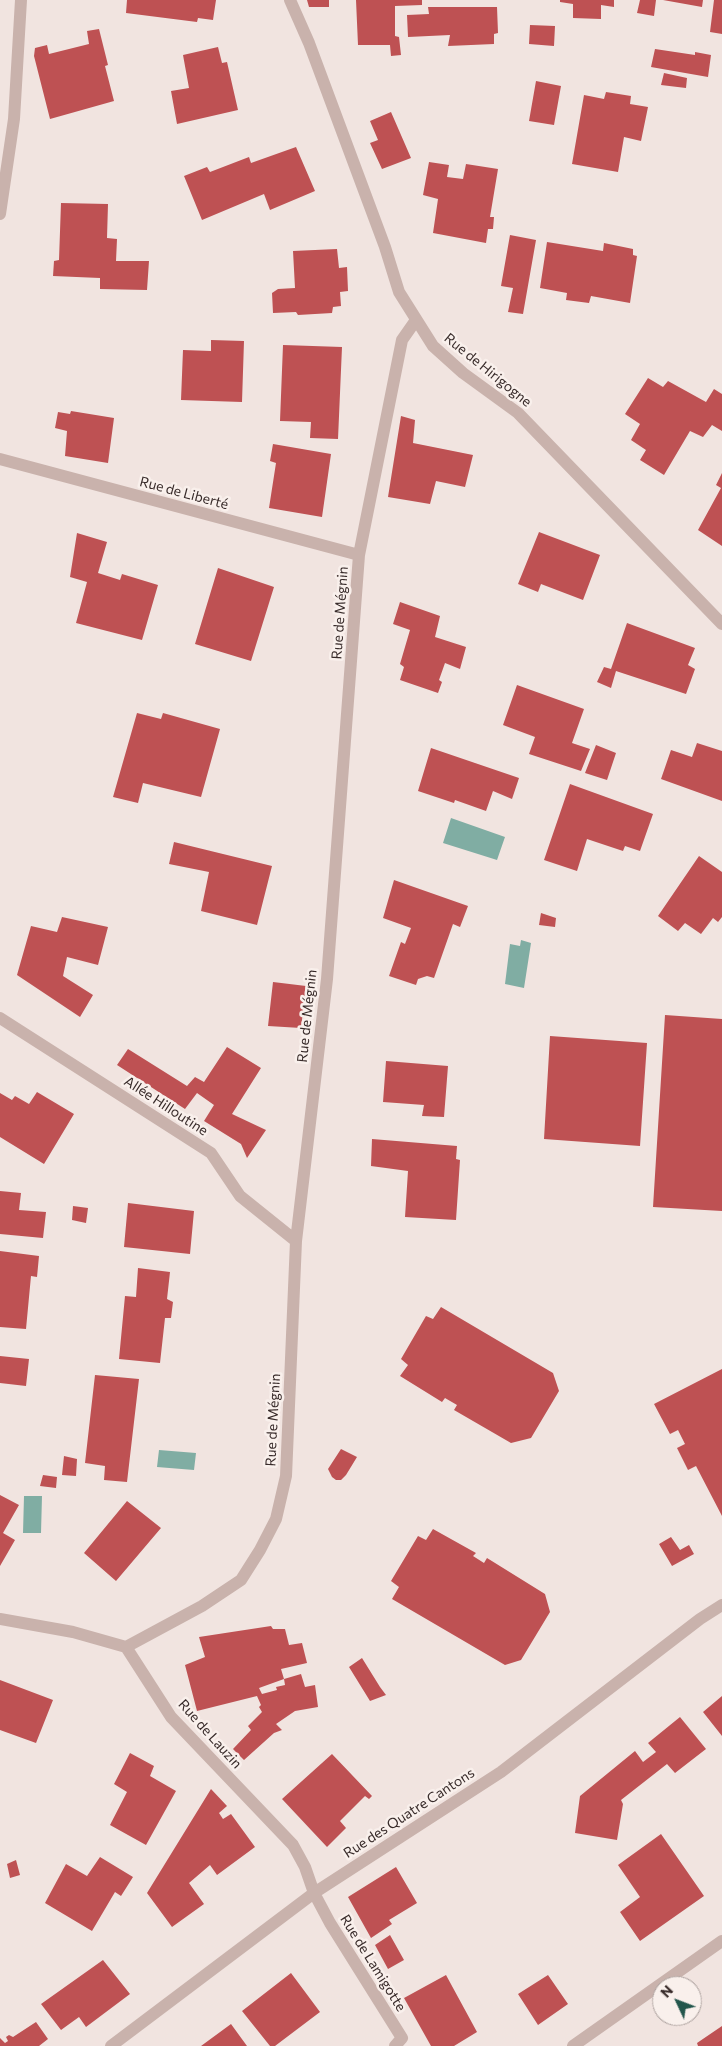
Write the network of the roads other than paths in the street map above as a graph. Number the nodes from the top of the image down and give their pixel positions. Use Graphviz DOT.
graph roads {
  1 [pos="22,0"];
  2 [pos="290,0"];
  3 [pos="0,214"];
  4 [pos="416,320"];
  5 [pos="0,459"];
  6 [pos="359,555"];
  7 [pos="722,624"];
  8 [pos="0,1018"];
  9 [pos="296,1242"];
  10 [pos="722,1605"];
  11 [pos="0,1619"];
  12 [pos="126,1647"];
  13 [pos="314,1893"];
  14 [pos="722,1941"];
  15 [pos="401,2043"];
  16 [pos="111,2046"];
  17 [pos="573,2046"];
  1 -- 3 [label="street"];
  2 -- 4 [label="street, Rue de Hirigogne"];
  4 -- 6 [label="street, Rue de Mégnin"];
  4 -- 7 [label="street, Rue de Hirigogne"];
  5 -- 6 [label="street, Rue de Liberté"];
  6 -- 9 [label="street, Rue de Mégnin"];
  8 -- 9 [label="street, Allée Hilloutine"];
  9 -- 12 [label="street, Rue de Mégnin"];
  10 -- 13 [label="street, Rue des Quatre Cantons"];
  11 -- 12 [label="street"];
  12 -- 13 [label="street, Rue de Lauzin"];
  13 -- 15 [label="street, Rue de Lamigotte"];
  13 -- 16 [label="street, Rue des Quatre Cantons"];
  14 -- 17 [label="street"];
}
